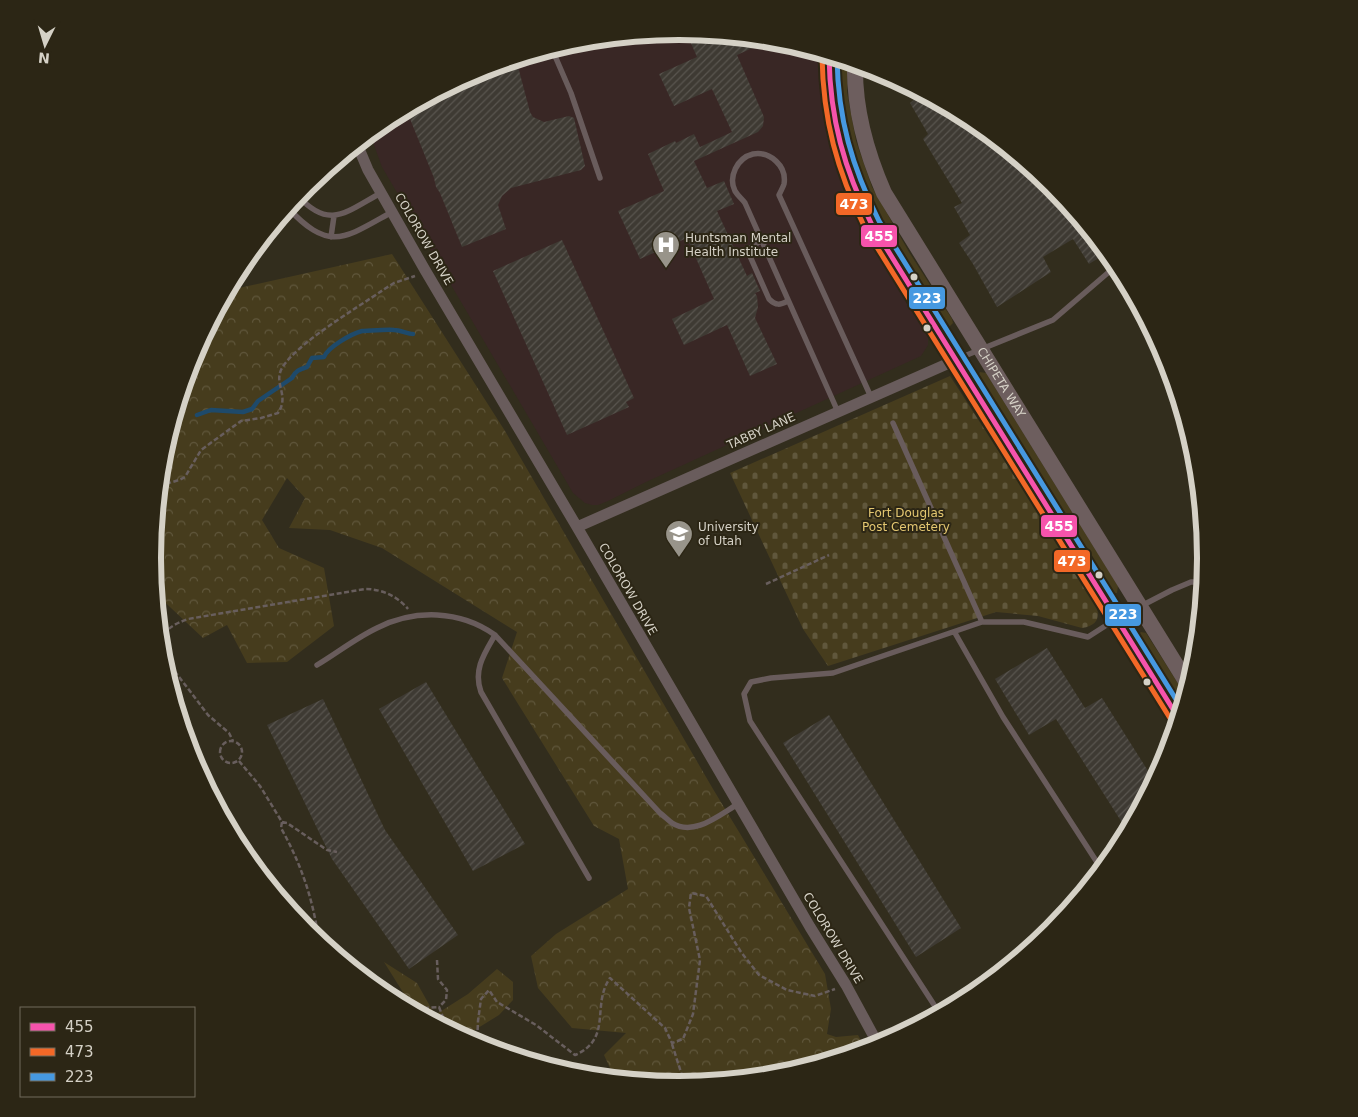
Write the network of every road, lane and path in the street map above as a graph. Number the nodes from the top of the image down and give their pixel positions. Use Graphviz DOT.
graph roads {
  1 [pos="555,56"];
  2 [pos="829,63"];
  3 [pos="855,71"];
  4 [pos="360,150"];
  5 [pos="600,178"];
  6 [pos="381,193"];
  7 [pos="303,202"];
  8 [pos="392,212"];
  9 [pos="292,213"];
  10 [pos="334,216"];
  11 [pos="331,237"];
  12 [pos="762,240"];
  13 [pos="425,270"];
  14 [pos="1110,271"];
  15 [pos="788,301"];
  16 [pos="981,350"];
  17 [pos="956,360"];
  18 [pos="871,397"];
  19 [pos="838,412"];
  20 [pos="893,423"];
  21 [pos="166,484"];
  22 [pos="577,527"];
  23 [pos="829,555"];
  24 [pos="1197,582"];
  25 [pos="766,584"];
  26 [pos="1139,607"];
  27 [pos="414,616"];
  28 [pos="1116,619"];
  29 [pos="982,622"];
  30 [pos="166,631"];
  31 [pos="955,632"];
  32 [pos="495,635"];
  33 [pos="317,665"];
  34 [pos="172,667"];
  35 [pos="1184,678"];
  36 [pos="1174,711"];
  37 [pos="233,741"];
  38 [pos="238,761"];
  39 [pos="738,804"];
  40 [pos="282,822"];
  41 [pos="337,852"];
  42 [pos="1098,863"];
  43 [pos="589,878"];
  44 [pos="294,906"];
  45 [pos="317,929"];
  46 [pos="320,933"];
  47 [pos="437,960"];
  48 [pos="846,985"];
  49 [pos="439,1008"];
  50 [pos="937,1009"];
  51 [pos="424,1010"];
  52 [pos="444,1021"];
  53 [pos="477,1036"];
  54 [pos="876,1038"];
  55 [pos="672,1043"];
  56 [pos="683,1077"];
  1 -- 5 [label="lane"];
  2 -- 17 [label="street, CHIPETA WAY"];
  3 -- 16 [label="street, CHIPETA WAY"];
  4 -- 6 [label="street, COLOROW DRIVE"];
  6 -- 8 [label="street, COLOROW DRIVE"];
  6 -- 10 [label="lane"];
  7 -- 10 [label="lane"];
  8 -- 11 [label="lane"];
  8 -- 13 [label="street, COLOROW DRIVE"];
  9 -- 11 [label="lane"];
  10 -- 11 [label="lane"];
  12 -- 15 [label="lane"];
  12 -- 15 [label="lane"];
  12 -- 18 [label="lane"];
  13 -- 21 [label="path"];
  13 -- 22 [label="street, COLOROW DRIVE"];
  14 -- 16 [label="lane"];
  15 -- 19 [label="lane"];
  16 -- 17 [label="lane"];
  16 -- 26 [label="street, CHIPETA WAY"];
  17 -- 18 [label="street, TABBY LANE"];
  17 -- 28 [label="street, CHIPETA WAY"];
  18 -- 19 [label="street, TABBY LANE"];
  19 -- 22 [label="street, TABBY LANE"];
  20 -- 29 [label="lane"];
  22 -- 39 [label="street, COLOROW DRIVE"];
  23 -- 25 [label="path"];
  24 -- 26 [label="lane"];
  26 -- 28 [label="lane"];
  26 -- 35 [label="street, CHIPETA WAY"];
  27 -- 30 [label="path"];
  27 -- 32 [label="lane"];
  27 -- 33 [label="lane"];
  28 -- 29 [label="lane"];
  28 -- 36 [label="street, CHIPETA WAY"];
  29 -- 31 [label="lane"];
  31 -- 42 [label="lane"];
  31 -- 50 [label="lane"];
  32 -- 39 [label="lane"];
  32 -- 43 [label="lane"];
  34 -- 37 [label="path"];
  37 -- 38 [label="path"];
  37 -- 38 [label="path"];
  38 -- 40 [label="path"];
  39 -- 48 [label="street, COLOROW DRIVE"];
  40 -- 41 [label="path"];
  40 -- 45 [label="path"];
  44 -- 45 [label="path"];
  45 -- 46 [label="path"];
  47 -- 49 [label="path"];
  48 -- 54 [label="street, COLOROW DRIVE"];
  48 -- 55 [label="path"];
  49 -- 51 [label="path"];
  49 -- 52 [label="path"];
  53 -- 55 [label="path"];
  55 -- 56 [label="path"];
}
